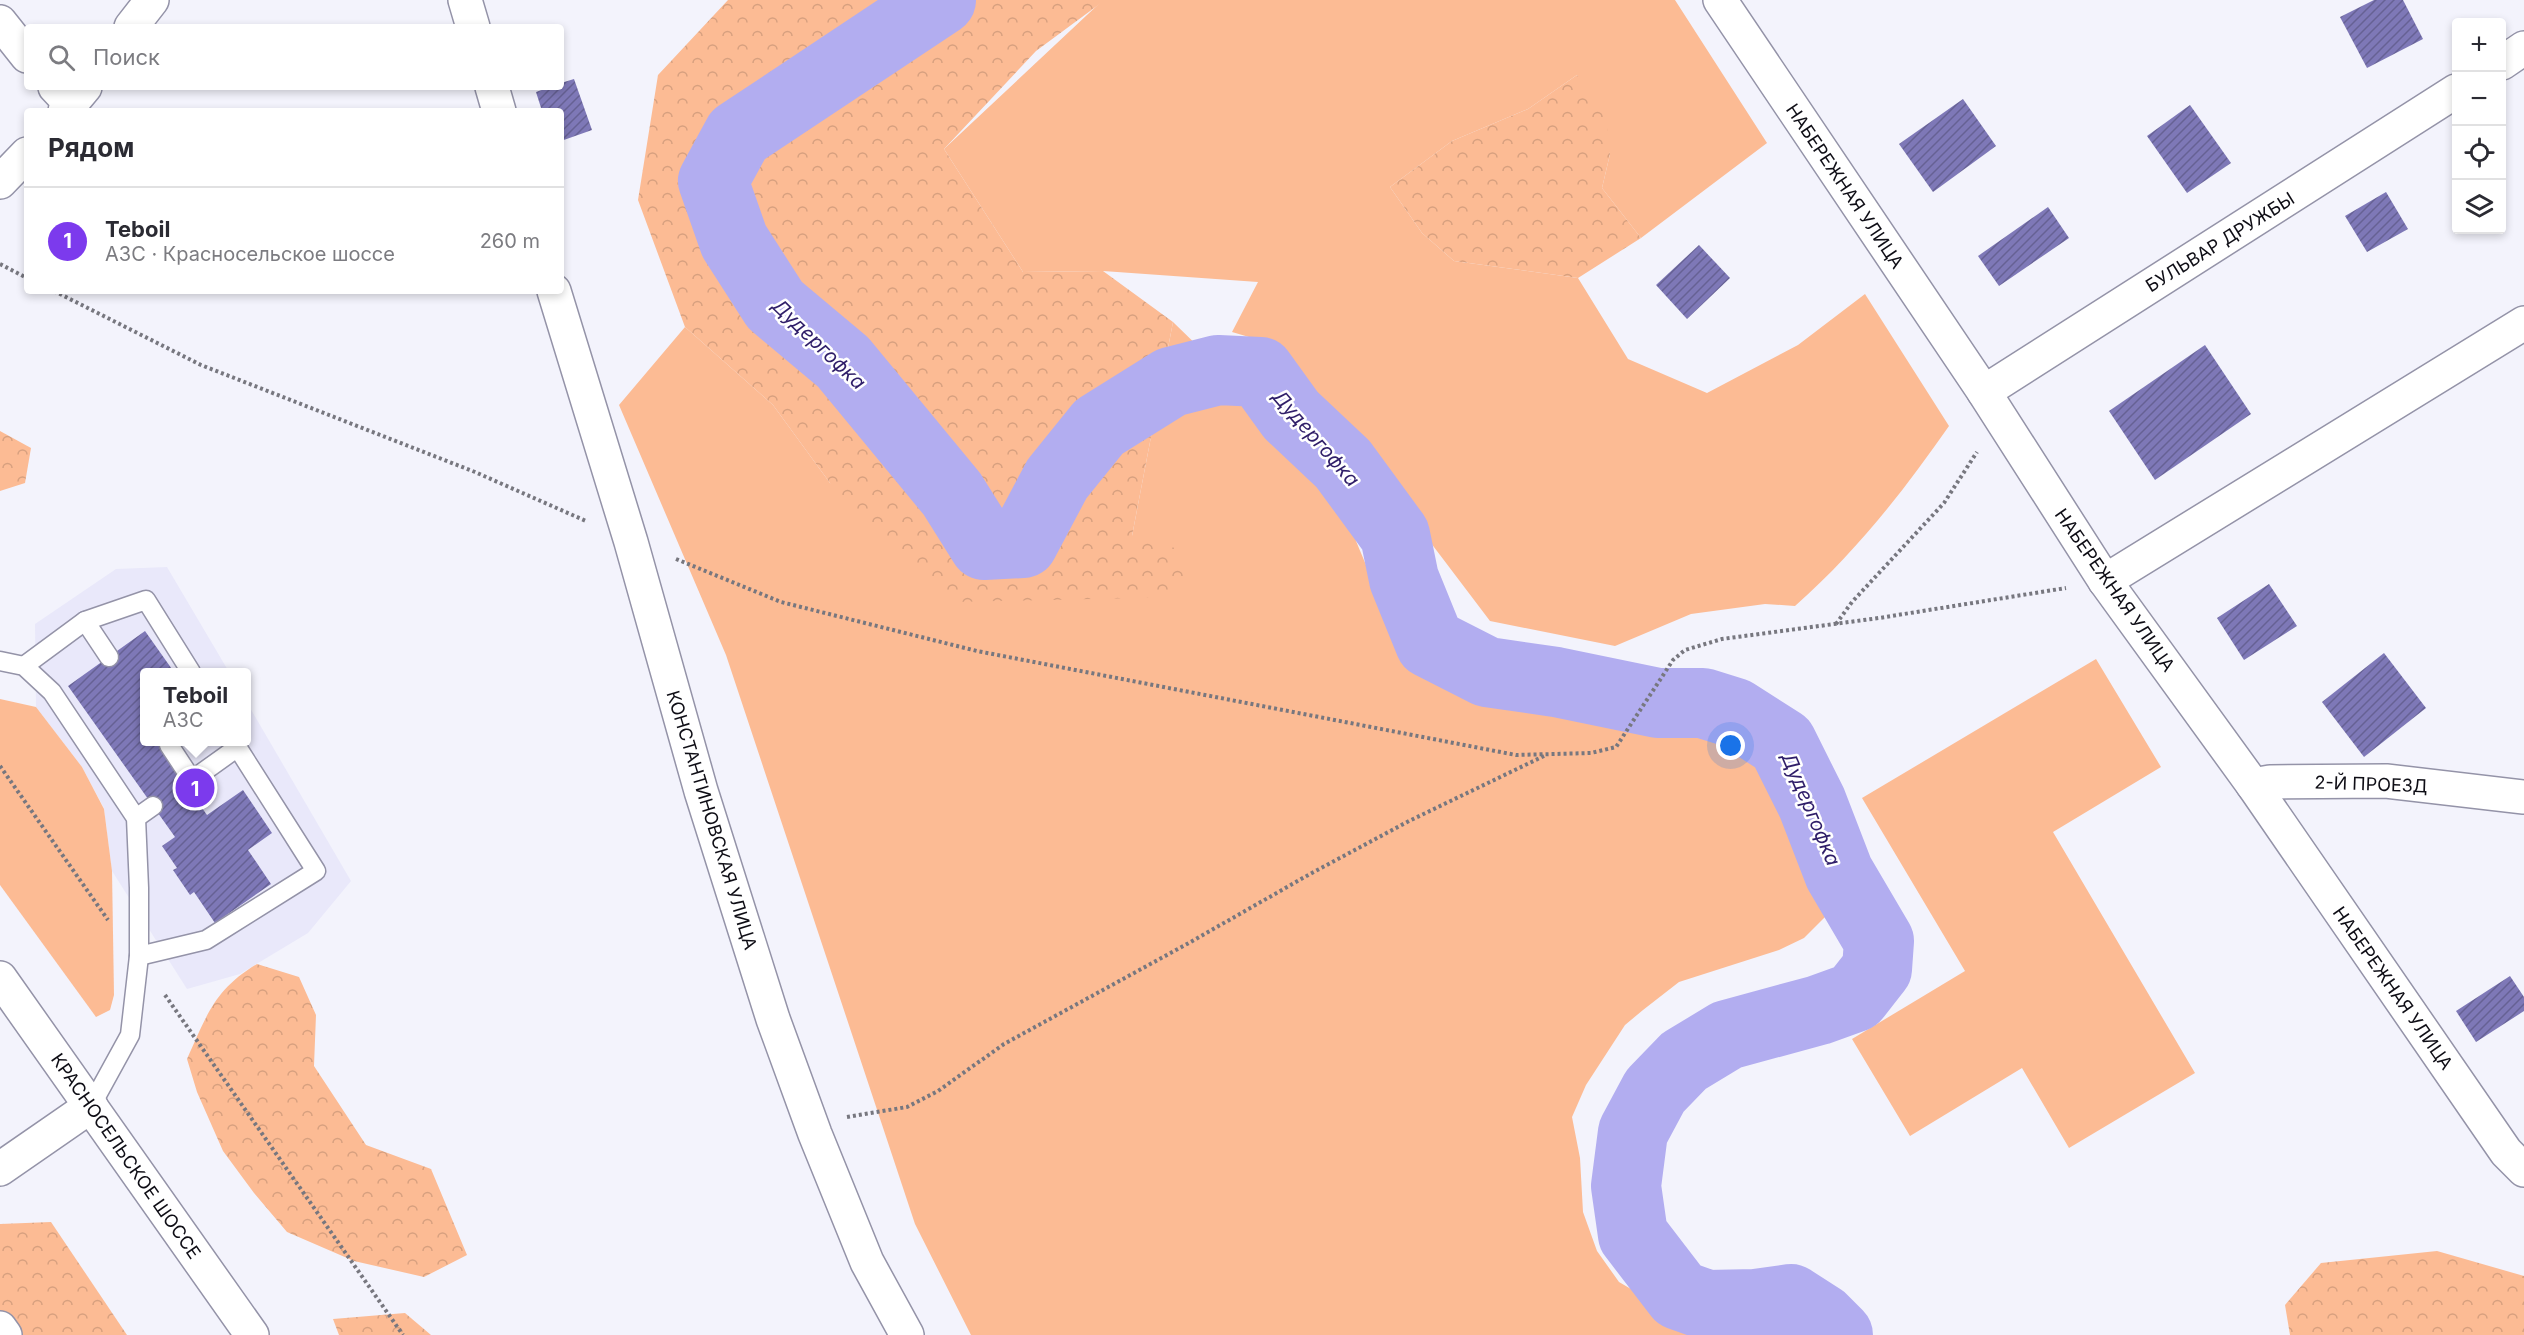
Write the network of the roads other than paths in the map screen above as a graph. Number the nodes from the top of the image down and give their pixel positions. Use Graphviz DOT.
graph roads {
  1 [pos="152,0"];
  2 [pos="465,0"];
  3 [pos="1720,0"];
  4 [pos="0,22"];
  5 [pos="133,24"];
  6 [pos="472,24"];
  7 [pos="2524,48"];
  8 [pos="24,52"];
  9 [pos="2506,60"];
  10 [pos="493,90"];
  11 [pos="2452,94"];
  12 [pos="498,108"];
  13 [pos="24,157"];
  14 [pos="0,182"];
  15 [pos="555,294"];
  16 [pos="2524,323"];
  17 [pos="1991,404"];
  18 [pos="2105,581"];
  19 [pos="85,621"];
  20 [pos="109,657"];
  21 [pos="0,661"];
  22 [pos="24,666"];
  23 [pos="188,668"];
  24 [pos="169,746"];
  25 [pos="234,746"];
  26 [pos="237,746"];
  27 [pos="2253,785"];
  28 [pos="2524,797"];
  29 [pos="153,806"];
  30 [pos="136,818"];
  31 [pos="139,956"];
  32 [pos="0,978"];
  33 [pos="90,1107"];
  34 [pos="0,1168"];
  35 [pos="2524,1170"];
  36 [pos="0,1328"];
  37 [pos="5,1335"];
  38 [pos="252,1335"];
  39 [pos="907,1335"];
  1 -- 5 [label="main road"];
  2 -- 6 [label="main road"];
  3 -- 17 [label="main road, НАБЕРЕЖНАЯ УЛИЦА"];
  4 -- 8 [label="main road"];
  7 -- 9 [label="main road"];
  10 -- 12 [label="main road"];
  11 -- 17 [label="main road, БУЛЬВАР ДРУЖБЫ"];
  13 -- 14 [label="main road"];
  15 -- 39 [label="main road, КОНСТАНТИНОВСКАЯ УЛИЦА"];
  16 -- 18 [label="main road"];
  17 -- 18 [label="main road, НАБЕРЕЖНАЯ УЛИЦА"];
  18 -- 27 [label="main road, НАБЕРЕЖНАЯ УЛИЦА"];
  19 -- 20 [label="lane"];
  19 -- 22 [label="lane"];
  19 -- 23 [label="lane"];
  21 -- 22 [label="lane"];
  22 -- 30 [label="lane"];
  24 -- 25 [label="lane"];
  26 -- 31 [label="lane"];
  27 -- 28 [label="main road, 2-Й ПРОЕЗД"];
  27 -- 35 [label="main road, НАБЕРЕЖНАЯ УЛИЦА"];
  29 -- 30 [label="lane"];
  30 -- 31 [label="lane"];
  31 -- 33 [label="lane"];
  32 -- 33 [label="main road, КРАСНОСЕЛЬСКОЕ ШОССЕ"];
  33 -- 34 [label="main road"];
  33 -- 38 [label="main road, КРАСНОСЕЛЬСКОЕ ШОССЕ"];
  36 -- 37 [label="main road"];
}
